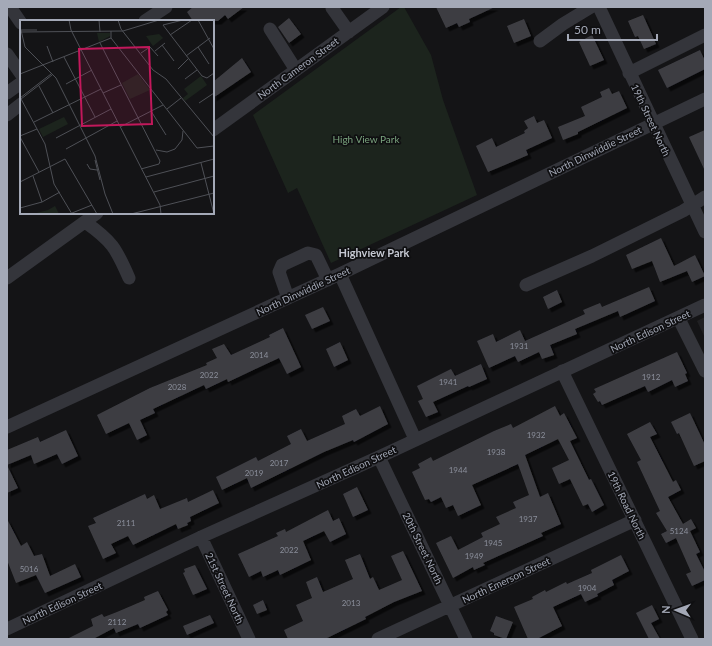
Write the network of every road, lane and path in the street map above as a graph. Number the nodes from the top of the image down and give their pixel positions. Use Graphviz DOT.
graph roads {
  1 [pos="10,7"];
  2 [pos="166,7"];
  3 [pos="334,7"];
  4 [pos="383,7"];
  5 [pos="591,7"];
  6 [pos="599,7"];
  7 [pos="146,20"];
  8 [pos="20,22"];
  9 [pos="270,30"];
  10 [pos="348,32"];
  11 [pos="705,36"];
  12 [pos="540,41"];
  13 [pos="7,54"];
  14 [pos="296,70"];
  15 [pos="20,73"];
  16 [pos="629,73"];
  17 [pos="20,84"];
  18 [pos="7,93"];
  19 [pos="705,99"];
  20 [pos="20,105"];
  21 [pos="8,112"];
  22 [pos="653,124"];
  23 [pos="214,129"];
  24 [pos="705,197"];
  25 [pos="692,204"];
  26 [pos="96,214"];
  27 [pos="85,222"];
  28 [pos="705,232"];
  29 [pos="340,274"];
  30 [pos="7,278"];
  31 [pos="129,278"];
  32 [pos="328,280"];
  33 [pos="526,285"];
  34 [pos="288,298"];
  35 [pos="705,305"];
  36 [pos="679,319"];
  37 [pos="562,371"];
  38 [pos="705,371"];
  39 [pos="7,427"];
  40 [pos="415,439"];
  41 [pos="379,457"];
  42 [pos="635,520"];
  43 [pos="201,537"];
  44 [pos="450,605"];
  45 [pos="9,629"];
  46 [pos="249,639"];
  47 [pos="378,639"];
  48 [pos="466,639"];
  49 [pos="692,639"];
  1 -- 8 [label="street"];
  2 -- 7 [label="street"];
  3 -- 10 [label="street"];
  4 -- 10 [label="street, North Cameron Street"];
  5 -- 12 [label="street"];
  6 -- 16 [label="street, 19th Street North"];
  9 -- 14 [label="street"];
  10 -- 14 [label="street, North Cameron Street"];
  11 -- 16 [label="street"];
  13 -- 15 [label="street"];
  14 -- 23 [label="street, North Cameron Street"];
  16 -- 22 [label="street, 19th Street North"];
  17 -- 18 [label="street"];
  19 -- 22 [label="street, North Dinwiddie Street"];
  20 -- 21 [label="street"];
  22 -- 25 [label="street, 19th Street North"];
  22 -- 29 [label="street, North Dinwiddie Street"];
  24 -- 25 [label="street"];
  25 -- 28 [label="street, 19th Street North"];
  25 -- 33 [label="street"];
  26 -- 27 [label="street"];
  27 -- 30 [label="street"];
  27 -- 31 [label="street"];
  29 -- 32 [label="street, North Dinwiddie Street"];
  29 -- 40 [label="street"];
  32 -- 34 [label="street, North Dinwiddie Street"];
  32 -- 34 [label="street"];
  34 -- 39 [label="street, North Dinwiddie Street"];
  35 -- 36 [label="street, North Edison Street"];
  36 -- 37 [label="street, North Edison Street"];
  36 -- 38 [label="street"];
  37 -- 40 [label="street, North Edison Street"];
  37 -- 42 [label="street, 19th Road North"];
  40 -- 41 [label="street, North Edison Street"];
  41 -- 43 [label="street, North Edison Street"];
  41 -- 44 [label="street, 20th Street North"];
  42 -- 44 [label="street, North Emerson Street"];
  42 -- 49 [label="street, 19th Road North"];
  43 -- 45 [label="street, North Edison Street"];
  43 -- 46 [label="street, 21st Street North"];
  44 -- 47 [label="street, North Emerson Street"];
  44 -- 48 [label="street, 20th Street North"];
}
